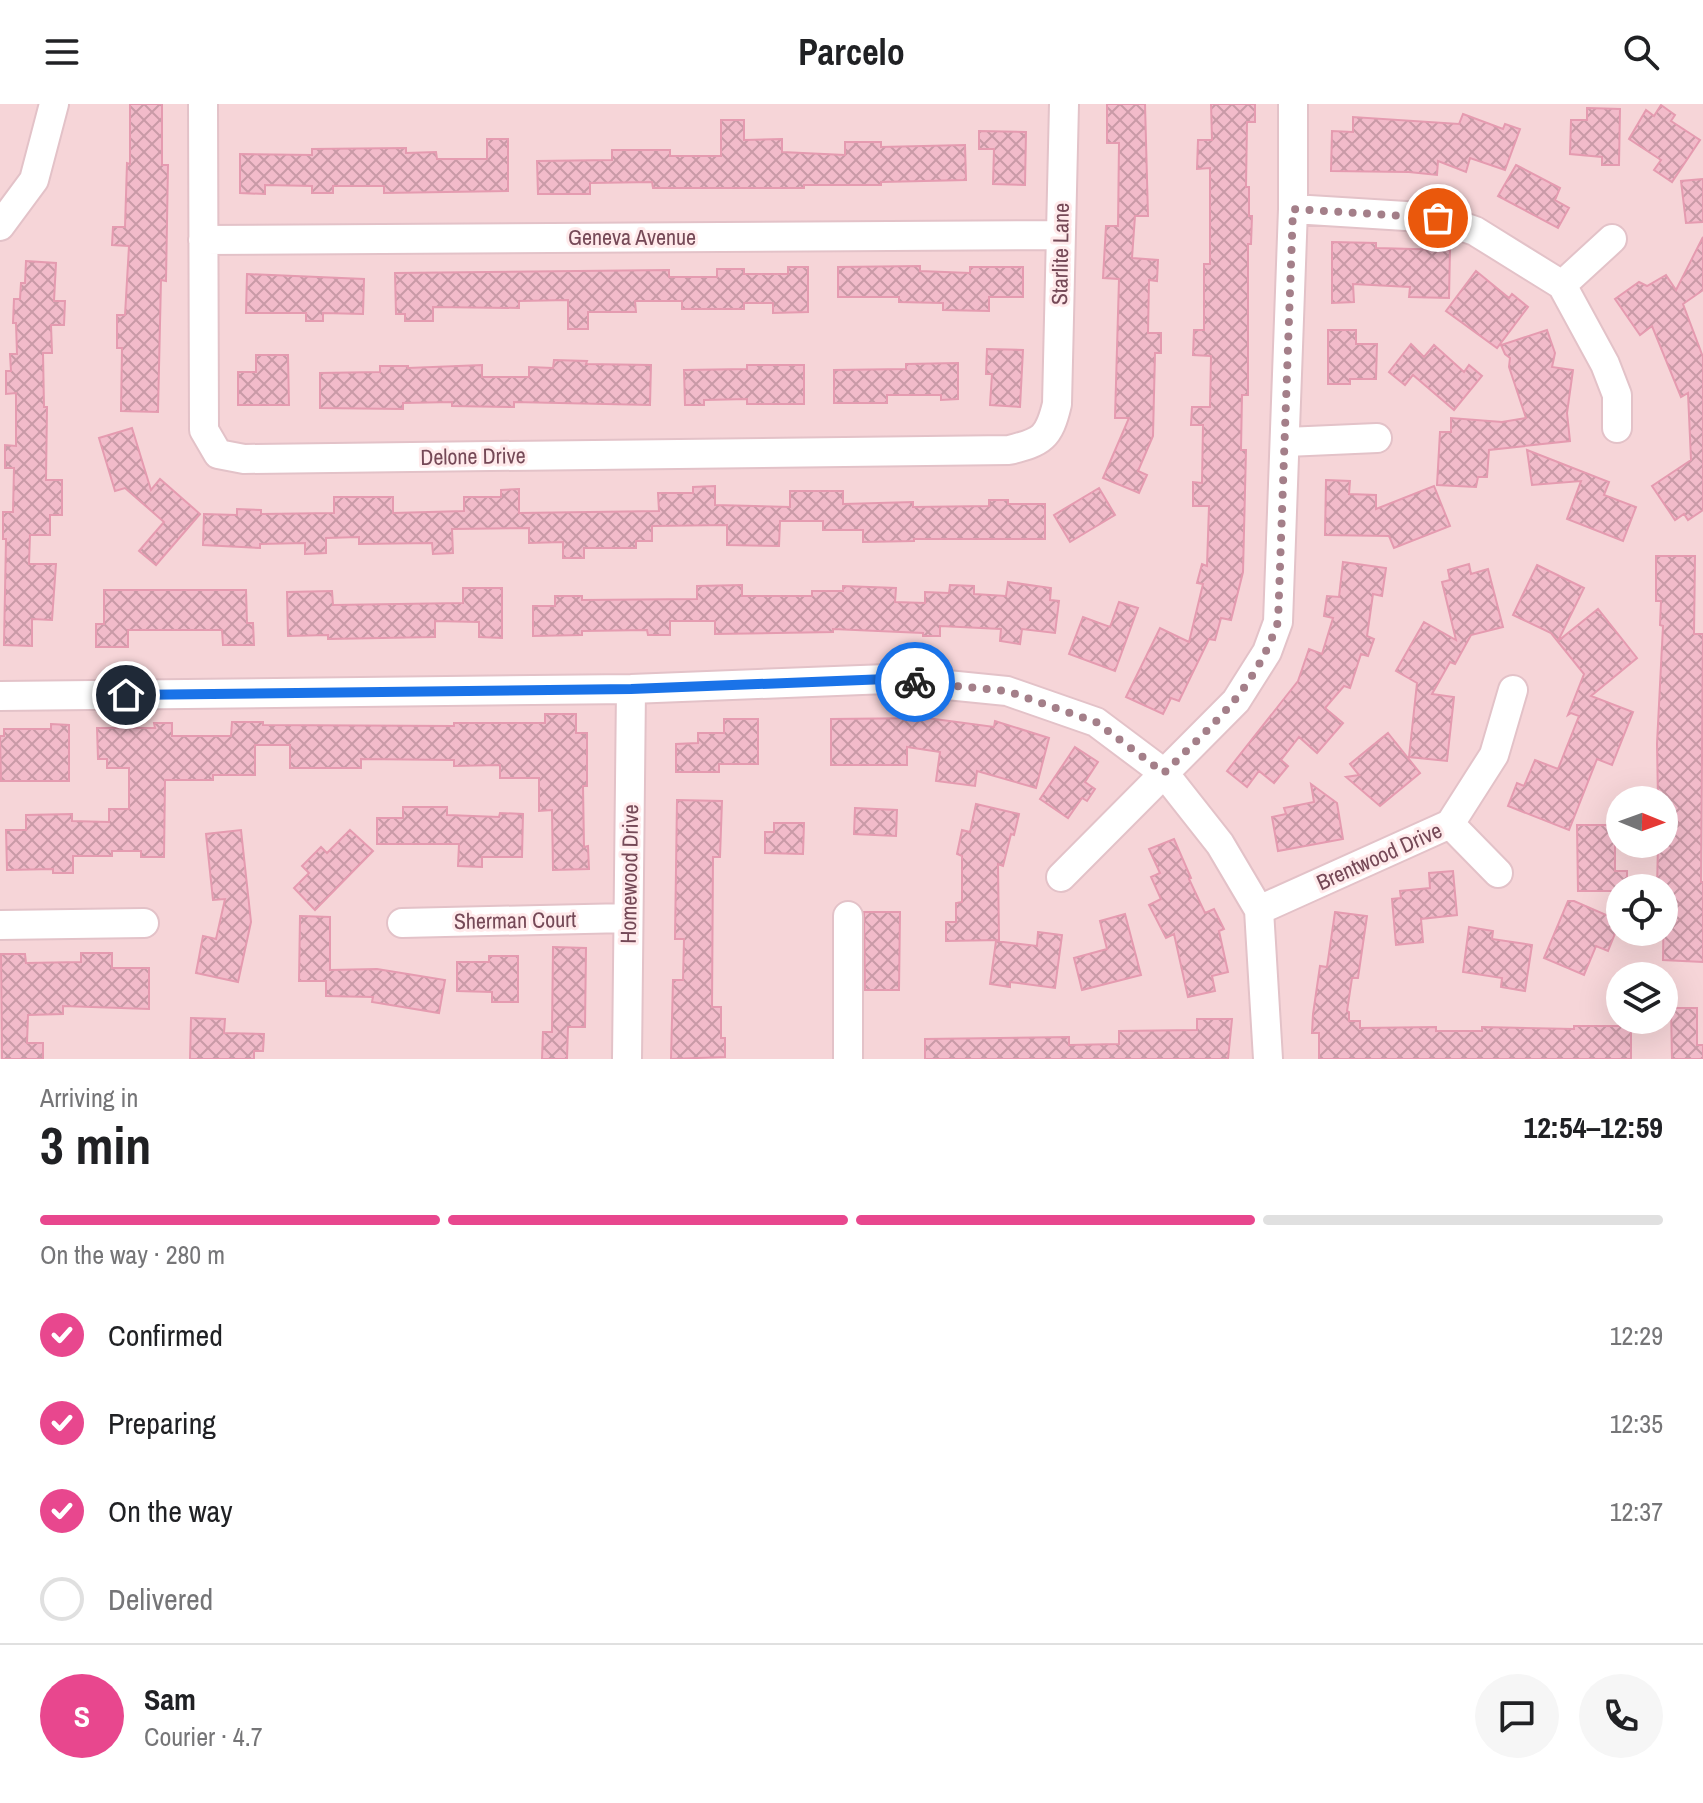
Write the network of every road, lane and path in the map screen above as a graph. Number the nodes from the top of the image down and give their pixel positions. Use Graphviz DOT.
graph roads {
  1 [pos="54,104"];
  2 [pos="203,104"];
  3 [pos="1064,104"];
  4 [pos="1293,104"];
  5 [pos="1293,209"];
  6 [pos="0,226"];
  7 [pos="1060,235"];
  8 [pos="1612,239"];
  9 [pos="203,240"];
  10 [pos="1562,285"];
  11 [pos="1057,404"];
  12 [pos="1617,428"];
  13 [pos="1377,438"];
  14 [pos="1286,442"];
  15 [pos="631,689"];
  16 [pos="1513,690"];
  17 [pos="0,696"];
  18 [pos="1164,773"];
  19 [pos="1450,824"];
  20 [pos="1498,873"];
  21 [pos="1061,877"];
  22 [pos="1259,910"];
  23 [pos="848,916"];
  24 [pos="628,918"];
  25 [pos="144,923"];
  26 [pos="402,923"];
  27 [pos="0,925"];
  28 [pos="627,1059"];
  29 [pos="848,1059"];
  30 [pos="1268,1059"];
  1 -- 6 [label="street"];
  2 -- 9 [label="street, Delone Drive"];
  3 -- 7 [label="street, Starlite Lane"];
  4 -- 5 [label="street"];
  5 -- 10 [label="street"];
  5 -- 14 [label="street"];
  7 -- 9 [label="street, Geneva Avenue"];
  7 -- 11 [label="street, Starlite Lane"];
  8 -- 10 [label="street"];
  9 -- 11 [label="street, Delone Drive"];
  10 -- 12 [label="street"];
  13 -- 14 [label="street"];
  14 -- 18 [label="street"];
  15 -- 17 [label="street"];
  15 -- 18 [label="street"];
  15 -- 24 [label="street, Homewood Drive"];
  16 -- 19 [label="street, Brentwood Drive"];
  18 -- 21 [label="street"];
  18 -- 22 [label="street"];
  19 -- 20 [label="street"];
  19 -- 22 [label="street, Brentwood Drive"];
  22 -- 30 [label="street"];
  23 -- 29 [label="street"];
  24 -- 26 [label="street, Sherman Court"];
  24 -- 28 [label="street, Homewood Drive"];
  25 -- 27 [label="street"];
}
